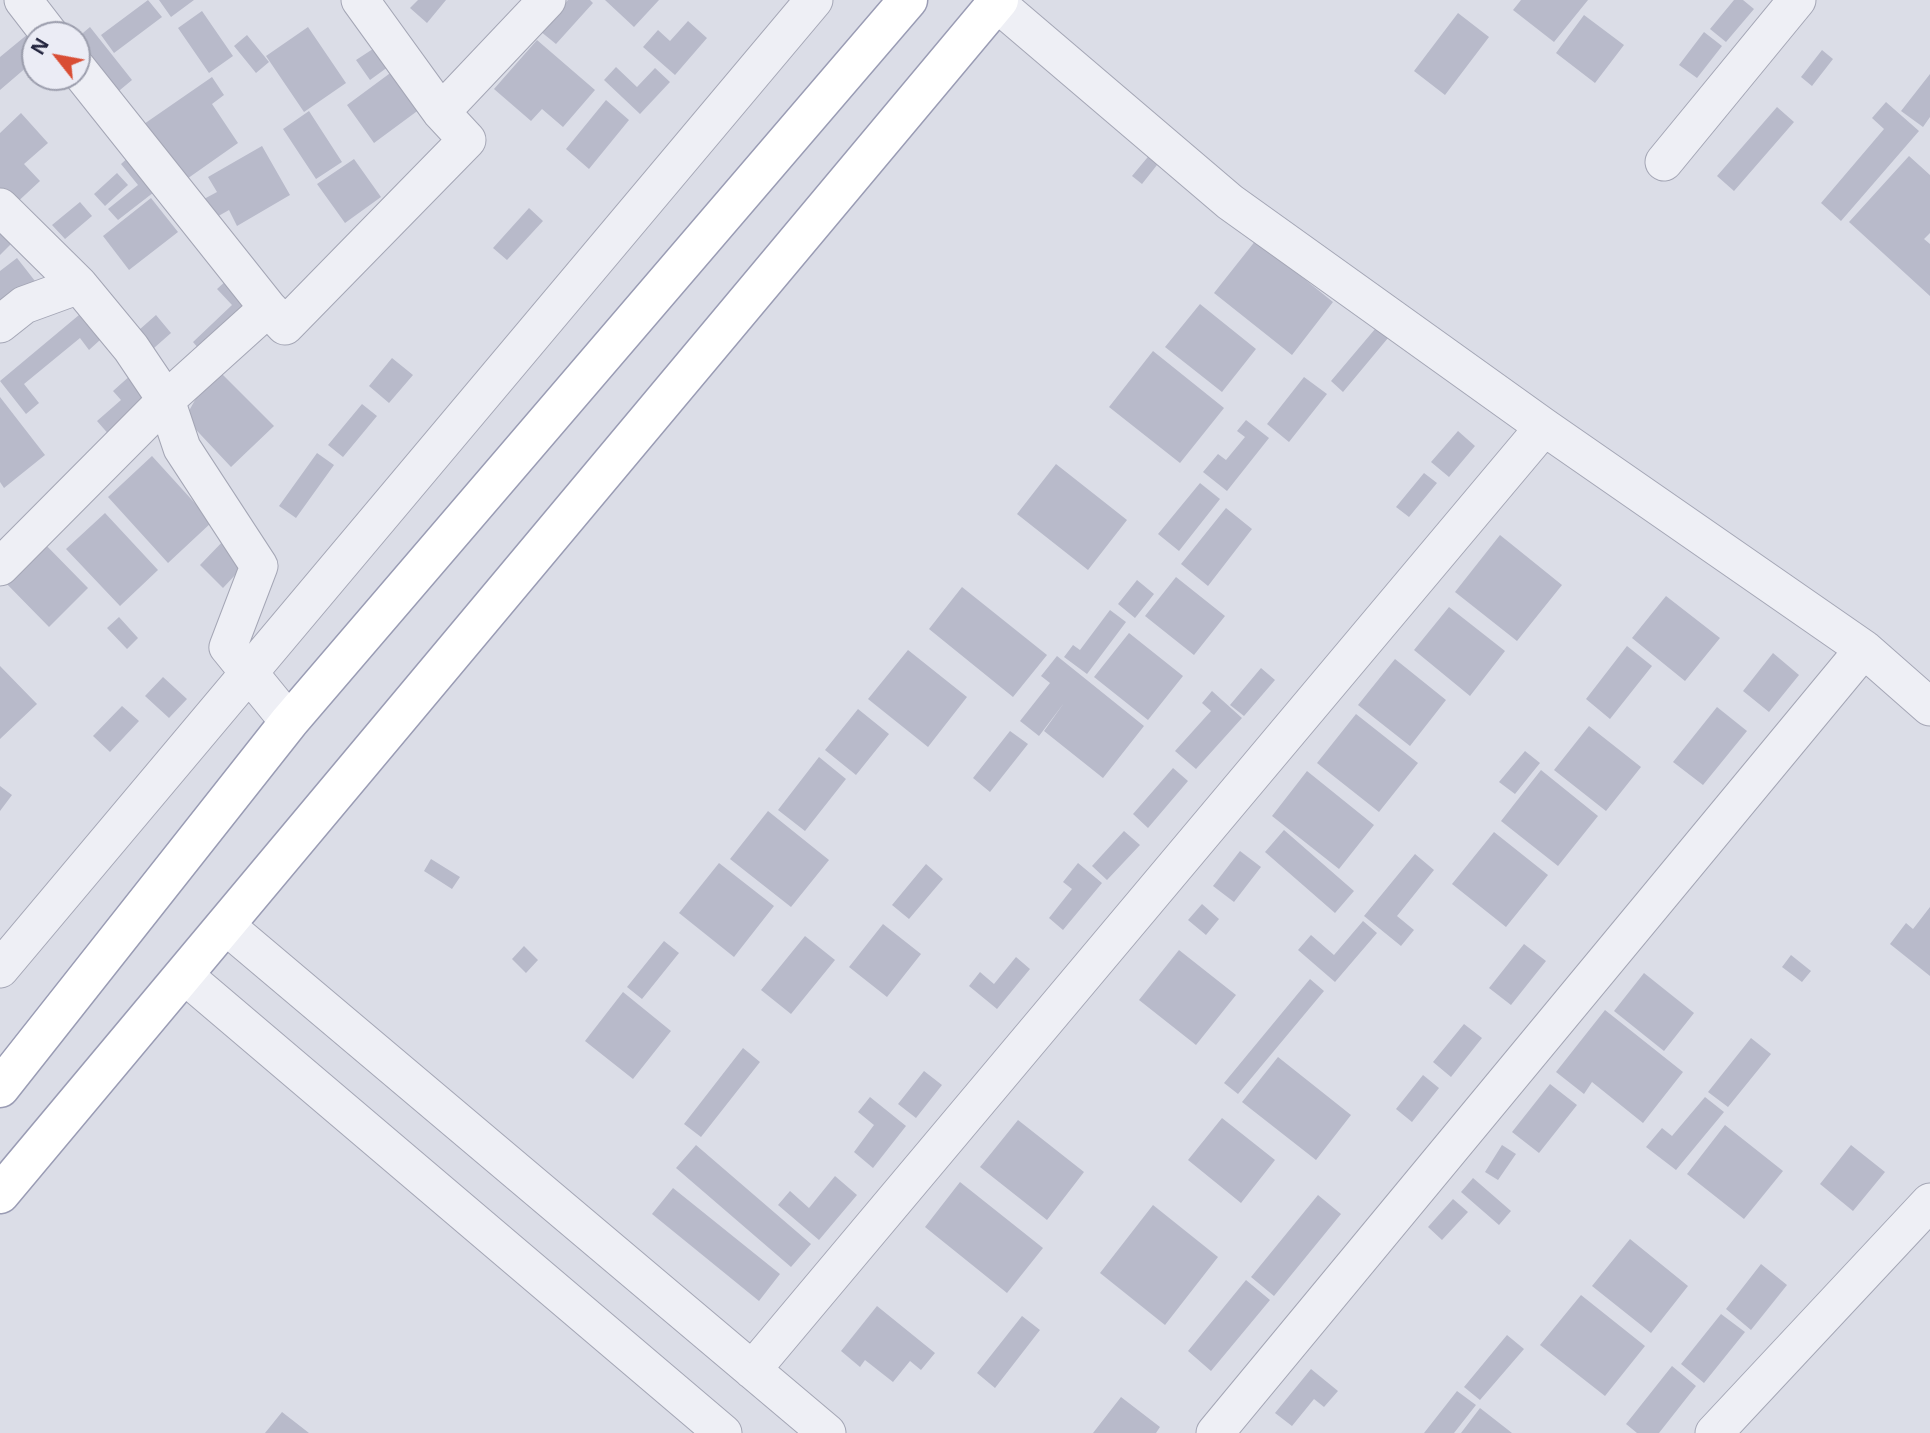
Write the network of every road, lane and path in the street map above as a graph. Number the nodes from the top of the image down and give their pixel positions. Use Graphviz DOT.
graph roads {
  1 [pos="23,0"];
  2 [pos="360,0"];
  3 [pos="547,0"];
  4 [pos="814,0"];
  5 [pos="908,0"];
  6 [pos="1797,0"];
  7 [pos="996,1"];
  8 [pos="39,21"];
  9 [pos="91,86"];
  10 [pos="441,112"];
  11 [pos="1664,162"];
  12 [pos="0,207"];
  13 [pos="79,285"];
  14 [pos="268,308"];
  15 [pos="0,324"];
  16 [pos="166,400"];
  17 [pos="1544,427"];
  18 [pos="0,567"];
  19 [pos="1864,649"];
  20 [pos="248,672"];
  21 [pos="1930,708"];
  22 [pos="289,722"];
  23 [pos="225,925"];
  24 [pos="0,969"];
  25 [pos="184,975"];
  26 [pos="0,1088"];
  27 [pos="0,1194"];
  28 [pos="1930,1202"];
  29 [pos="752,1370"];
  30 [pos="723,1433"];
  31 [pos="827,1433"];
  32 [pos="1215,1433"];
  33 [pos="1714,1433"];
  1 -- 8 [label="street"];
  2 -- 10 [label="street"];
  3 -- 10 [label="street"];
  4 -- 20 [label="street"];
  5 -- 22 [label="main road"];
  6 -- 11 [label="street"];
  7 -- 17 [label="street"];
  7 -- 23 [label="main road"];
  9 -- 14 [label="street"];
  10 -- 14 [label="street"];
  12 -- 13 [label="street"];
  13 -- 15 [label="street"];
  13 -- 16 [label="street"];
  14 -- 16 [label="street"];
  16 -- 18 [label="street"];
  16 -- 20 [label="street"];
  17 -- 19 [label="street"];
  17 -- 29 [label="street"];
  19 -- 21 [label="street"];
  19 -- 32 [label="street"];
  20 -- 22 [label="street"];
  20 -- 24 [label="street"];
  22 -- 26 [label="main road"];
  23 -- 25 [label="main road"];
  23 -- 29 [label="street"];
  25 -- 27 [label="main road"];
  25 -- 30 [label="street"];
  28 -- 33 [label="street"];
  29 -- 31 [label="street"];
}
